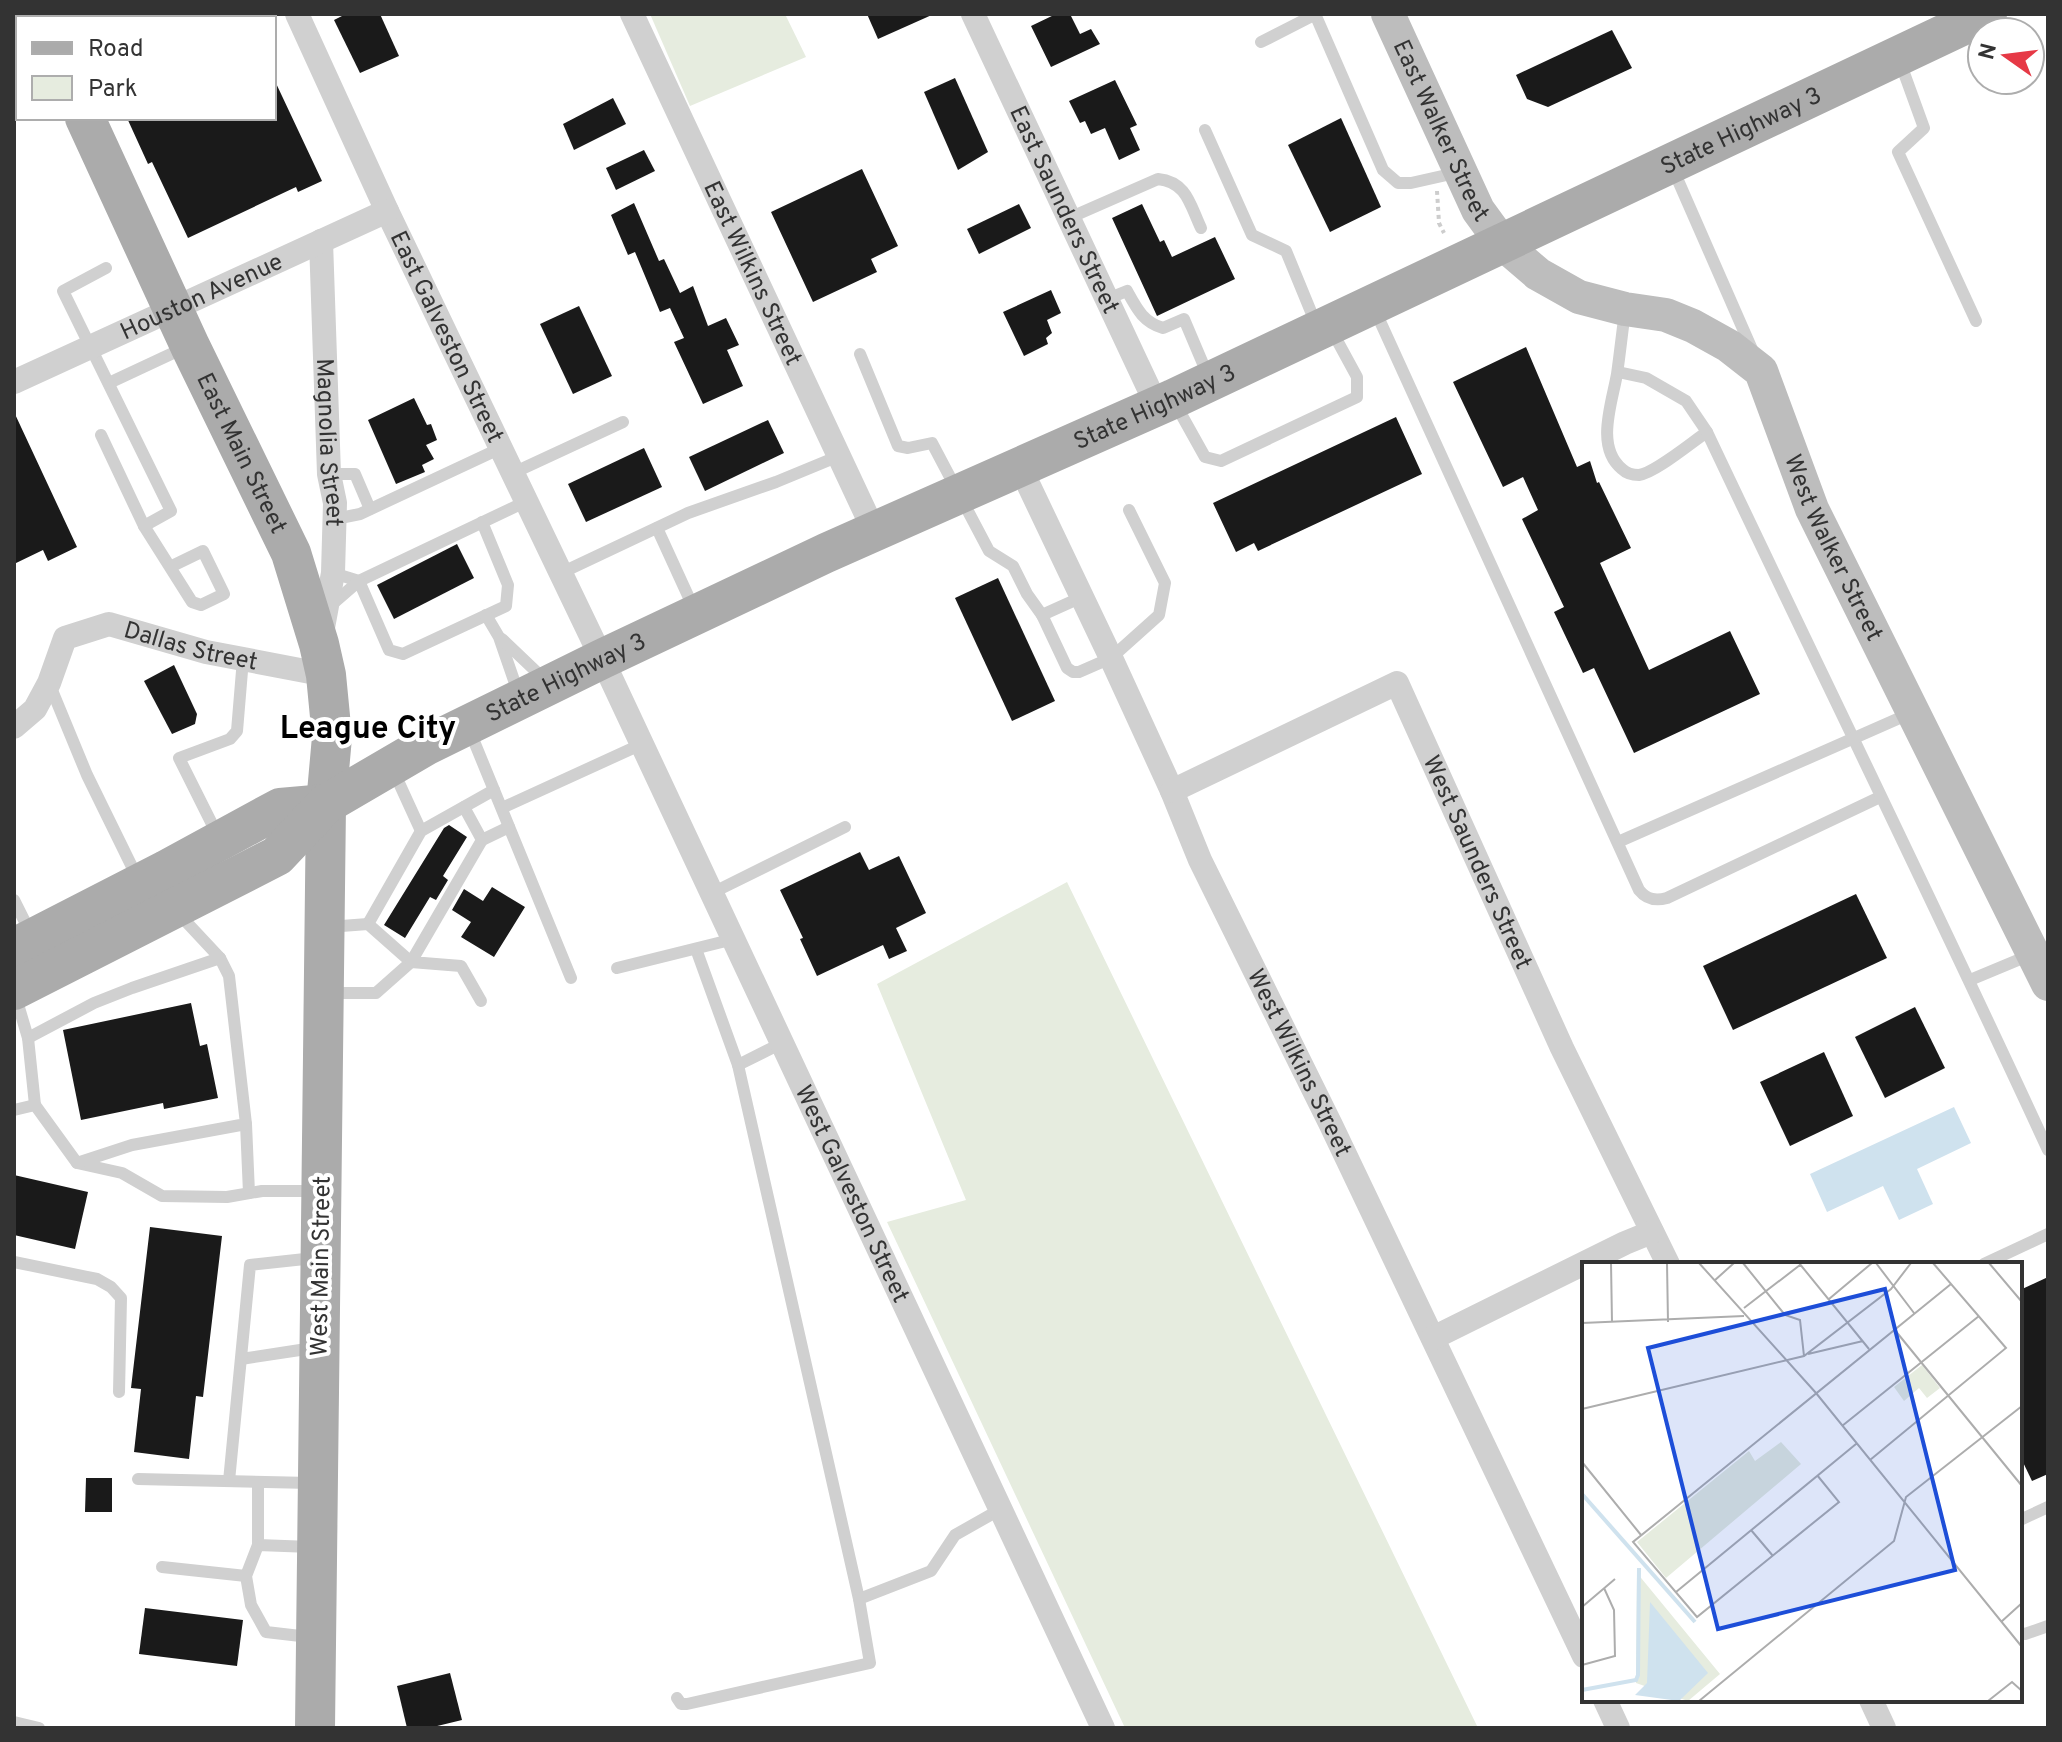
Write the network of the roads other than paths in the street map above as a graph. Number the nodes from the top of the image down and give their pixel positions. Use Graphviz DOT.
graph roads {
  1 [pos="297,14"];
  2 [pos="632,14"];
  3 [pos="973,14"];
  4 [pos="1315,14"];
  5 [pos="1388,14"];
  6 [pos="1987,14"];
  7 [pos="1261,42"];
  8 [pos="1898,56"];
  9 [pos="86,120"];
  10 [pos="1205,130"];
  11 [pos="1671,164"];
  12 [pos="1461,172"];
  13 [pos="387,211"];
  14 [pos="1069,218"];
  15 [pos="1201,228"];
  16 [pos="321,241"];
  17 [pos="1502,243"];
  18 [pos="106,268"];
  19 [pos="1107,299"];
  20 [pos="1373,305"];
  21 [pos="173,308"];
  22 [pos="1625,309"];
  23 [pos="1976,321"];
  24 [pos="1324,328"];
  25 [pos="91,346"];
  26 [pos="190,346"];
  27 [pos="860,354"];
  28 [pos="1761,371"];
  29 [pos="1618,372"];
  30 [pos="1210,381"];
  31 [pos="14,382"];
  32 [pos="109,383"];
  33 [pos="1165,402"];
  34 [pos="623,422"];
  35 [pos="1707,432"];
  36 [pos="101,435"];
  37 [pos="501,448"];
  38 [pos="839,456"];
  39 [pos="1020,467"];
  40 [pos="513,473"];
  41 [pos="329,474"];
  42 [pos="960,494"];
  43 [pos="527,501"];
  44 [pos="370,509"];
  45 [pos="1129,510"];
  46 [pos="335,511"];
  47 [pos="482,522"];
  48 [pos="144,526"];
  49 [pos="657,528"];
  50 [pos="874,531"];
  51 [pos="170,567"];
  52 [pos="333,573"];
  53 [pos="561,573"];
  54 [pos="359,581"];
  55 [pos="1082,597"];
  56 [pos="697,614"];
  57 [pos="486,615"];
  58 [pos="1042,615"];
  59 [pos="499,637"];
  60 [pos="324,643"];
  61 [pos="1111,658"];
  62 [pos="243,659"];
  63 [pos="602,659"];
  64 [pos="49,683"];
  65 [pos="535,692"];
  66 [pos="1913,712"];
  67 [pos="468,725"];
  68 [pos="14,727"];
  69 [pos="1852,738"];
  70 [pos="642,744"];
  71 [pos="391,766"];
  72 [pos="494,790"];
  73 [pos="1172,791"];
  74 [pos="1880,797"];
  75 [pos="326,804"];
  76 [pos="464,807"];
  77 [pos="502,808"];
  78 [pos="509,827"];
  79 [pos="845,827"];
  80 [pos="421,831"];
  81 [pos="482,840"];
  82 [pos="221,841"];
  83 [pos="1618,842"];
  84 [pos="140,884"];
  85 [pos="712,893"];
  86 [pos="14,900"];
  87 [pos="174,909"];
  88 [pos="368,924"];
  89 [pos="325,927"];
  90 [pos="734,939"];
  91 [pos="23,944"];
  92 [pos="696,949"];
  93 [pos="2033,953"];
  94 [pos="220,958"];
  95 [pos="411,962"];
  96 [pos="617,968"];
  97 [pos="571,978"];
  98 [pos="1970,980"];
  99 [pos="2048,984"];
  100 [pos="14,991"];
  101 [pos="323,993"];
  102 [pos="481,1001"];
  103 [pos="28,1038"];
  104 [pos="782,1043"];
  105 [pos="738,1065"];
  106 [pos="35,1105"];
  107 [pos="14,1110"];
  108 [pos="246,1124"];
  109 [pos="2048,1150"];
  110 [pos="77,1163"];
  111 [pos="321,1191"];
  112 [pos="249,1193"];
  113 [pos="1652,1232"];
  114 [pos="2048,1234"];
  115 [pos="321,1257"];
  116 [pos="14,1262"];
  117 [pos="1587,1262"];
  118 [pos="1667,1262"];
  119 [pos="1988,1262"];
  120 [pos="1582,1264"];
  121 [pos="1433,1338"];
  122 [pos="319,1348"];
  123 [pos="241,1359"];
  124 [pos="119,1392"];
  125 [pos="138,1479"];
  126 [pos="229,1481"];
  127 [pos="258,1482"];
  128 [pos="318,1483"];
  129 [pos="2048,1507"];
  130 [pos="1001,1509"];
  131 [pos="2022,1519"];
  132 [pos="258,1545"];
  133 [pos="317,1547"];
  134 [pos="162,1567"];
  135 [pos="246,1576"];
  136 [pos="859,1599"];
  137 [pos="2048,1626"];
  138 [pos="2022,1633"];
  139 [pos="317,1638"];
  140 [pos="1582,1652"];
  141 [pos="677,1698"];
  142 [pos="1606,1702"];
  143 [pos="1872,1702"];
  144 [pos="14,1722"];
  145 [pos="39,1728"];
  146 [pos="315,1728"];
  147 [pos="1103,1728"];
  148 [pos="1618,1728"];
  149 [pos="1884,1728"];
  1 -- 13 [label="street, East Galveston Street"];
  2 -- 38 [label="street, East Wilkins Street"];
  3 -- 14 [label="street, East Saunders Street"];
  4 -- 7 [label="lane"];
  4 -- 12 [label="lane"];
  5 -- 12 [label="street, East Walker Street"];
  6 -- 8 [label="main road, State Highway 3"];
  8 -- 11 [label="main road, State Highway 3"];
  8 -- 23 [label="lane"];
  9 -- 21 [label="main road, East Main Street"];
  10 -- 24 [label="lane"];
  11 -- 17 [label="main road, State Highway 3"];
  11 -- 28 [label="lane"];
  12 -- 17 [label="street, East Walker Street"];
  13 -- 16 [label="street, Houston Avenue"];
  13 -- 37 [label="street, East Galveston Street"];
  14 -- 15 [label="lane"];
  14 -- 19 [label="street, East Saunders Street"];
  16 -- 21 [label="street, Houston Avenue"];
  16 -- 41 [label="street, Magnolia Street"];
  17 -- 20 [label="main road, State Highway 3"];
  17 -- 22 [label="street"];
  18 -- 25 [label="lane"];
  19 -- 30 [label="lane"];
  19 -- 33 [label="street, East Saunders Street"];
  20 -- 24 [label="main road, State Highway 3"];
  20 -- 83 [label="lane"];
  21 -- 25 [label="street, Houston Avenue"];
  21 -- 26 [label="main road, East Main Street"];
  22 -- 28 [label="street"];
  22 -- 29 [label="lane"];
  24 -- 30 [label="main road, State Highway 3"];
  24 -- 33 [label="lane"];
  25 -- 31 [label="street, Houston Avenue"];
  25 -- 32 [label="lane"];
  26 -- 32 [label="lane"];
  26 -- 60 [label="main road, East Main Street"];
  27 -- 42 [label="lane"];
  28 -- 66 [label="street, West Walker Street"];
  29 -- 35 [label="lane"];
  29 -- 35 [label="lane"];
  30 -- 33 [label="main road, State Highway 3"];
  32 -- 48 [label="lane"];
  33 -- 39 [label="main road, State Highway 3"];
  34 -- 40 [label="lane"];
  35 -- 69 [label="lane"];
  36 -- 48 [label="lane"];
  37 -- 40 [label="street, East Galveston Street"];
  37 -- 44 [label="lane"];
  38 -- 49 [label="lane"];
  38 -- 50 [label="street, East Wilkins Street"];
  39 -- 42 [label="main road, State Highway 3"];
  39 -- 55 [label="street, West Wilkins Street"];
  40 -- 43 [label="street, East Galveston Street"];
  41 -- 44 [label="lane"];
  41 -- 46 [label="street, Magnolia Street"];
  42 -- 50 [label="main road, State Highway 3"];
  42 -- 58 [label="lane"];
  43 -- 47 [label="lane"];
  43 -- 53 [label="street, East Galveston Street"];
  44 -- 46 [label="lane"];
  45 -- 61 [label="lane"];
  46 -- 52 [label="street, Magnolia Street"];
  47 -- 54 [label="lane"];
  47 -- 57 [label="lane"];
  48 -- 51 [label="lane"];
  49 -- 53 [label="lane"];
  49 -- 56 [label="lane"];
  50 -- 56 [label="main road, State Highway 3"];
  51 -- 51 [label="lane"];
  52 -- 54 [label="lane"];
  52 -- 60 [label="street, Magnolia Street"];
  53 -- 63 [label="street, East Galveston Street"];
  54 -- 57 [label="lane"];
  54 -- 60 [label="lane"];
  55 -- 58 [label="lane"];
  55 -- 61 [label="street, West Wilkins Street"];
  56 -- 63 [label="main road, State Highway 3"];
  57 -- 59 [label="lane"];
  58 -- 61 [label="lane"];
  59 -- 65 [label="lane"];
  59 -- 65 [label="lane"];
  60 -- 62 [label="street, Dallas Street"];
  60 -- 75 [label="main road, East Main Street"];
  61 -- 73 [label="street, West Wilkins Street"];
  62 -- 64 [label="street, Dallas Street"];
  62 -- 82 [label="lane"];
  63 -- 65 [label="main road, State Highway 3"];
  63 -- 70 [label="street, West Galveston Street"];
  64 -- 68 [label="street, Dallas Street"];
  64 -- 84 [label="lane"];
  65 -- 67 [label="main road, State Highway 3"];
  66 -- 69 [label="lane"];
  66 -- 93 [label="street, West Walker Street"];
  67 -- 71 [label="main road, State Highway 3"];
  67 -- 72 [label="lane"];
  69 -- 74 [label="lane"];
  69 -- 83 [label="lane"];
  70 -- 77 [label="lane"];
  70 -- 85 [label="street, West Galveston Street"];
  71 -- 75 [label="main road, State Highway 3"];
  71 -- 80 [label="lane"];
  72 -- 76 [label="lane"];
  72 -- 77 [label="lane"];
  73 -- 113 [label="street, West Saunders Street"];
  73 -- 121 [label="street, West Wilkins Street"];
  74 -- 83 [label="lane"];
  74 -- 98 [label="lane"];
  75 -- 82 [label="main road, State Highway 3"];
  75 -- 87 [label="main road, State Highway 3"];
  75 -- 89 [label="main road, West Main Street"];
  76 -- 80 [label="lane"];
  76 -- 81 [label="lane"];
  77 -- 78 [label="lane"];
  78 -- 81 [label="lane"];
  78 -- 97 [label="lane"];
  79 -- 85 [label="lane"];
  80 -- 88 [label="lane"];
  81 -- 95 [label="lane"];
  82 -- 84 [label="main road, State Highway 3"];
  84 -- 91 [label="main road, State Highway 3"];
  85 -- 90 [label="street, West Galveston Street"];
  86 -- 91 [label="lane"];
  87 -- 94 [label="lane"];
  87 -- 100 [label="main road, State Highway 3"];
  88 -- 89 [label="lane"];
  88 -- 95 [label="lane"];
  89 -- 101 [label="main road, West Main Street"];
  90 -- 92 [label="lane"];
  90 -- 104 [label="street, West Galveston Street"];
  92 -- 96 [label="lane"];
  92 -- 105 [label="lane"];
  93 -- 98 [label="lane"];
  93 -- 99 [label="street, West Walker Street"];
  94 -- 103 [label="lane"];
  94 -- 108 [label="lane"];
  95 -- 101 [label="lane"];
  95 -- 102 [label="lane"];
  98 -- 109 [label="lane"];
  100 -- 103 [label="lane"];
  101 -- 111 [label="main road, West Main Street"];
  103 -- 106 [label="lane"];
  104 -- 105 [label="lane"];
  104 -- 130 [label="street, West Galveston Street"];
  105 -- 136 [label="lane"];
  106 -- 107 [label="lane"];
  106 -- 110 [label="lane"];
  108 -- 110 [label="lane"];
  108 -- 112 [label="lane"];
  110 -- 112 [label="lane"];
  111 -- 112 [label="lane"];
  111 -- 115 [label="main road, West Main Street"];
  113 -- 117 [label="street"];
  113 -- 118 [label="street, West Saunders Street"];
  114 -- 119 [label="lane"];
  115 -- 122 [label="main road, West Main Street"];
  115 -- 123 [label="lane"];
  116 -- 124 [label="lane"];
  120 -- 121 [label="street"];
  121 -- 140 [label="street, West Wilkins Street"];
  122 -- 123 [label="lane"];
  122 -- 128 [label="main road, West Main Street"];
  123 -- 126 [label="lane"];
  125 -- 126 [label="lane"];
  126 -- 127 [label="lane"];
  127 -- 128 [label="lane"];
  127 -- 132 [label="lane"];
  128 -- 133 [label="main road, West Main Street"];
  129 -- 131 [label="lane"];
  130 -- 136 [label="lane"];
  130 -- 147 [label="street, West Galveston Street"];
  132 -- 133 [label="lane"];
  132 -- 135 [label="lane"];
  133 -- 139 [label="main road, West Main Street"];
  134 -- 135 [label="lane"];
  135 -- 139 [label="lane"];
  136 -- 141 [label="lane"];
  137 -- 138 [label="lane"];
  139 -- 146 [label="main road, West Main Street"];
  142 -- 148 [label="street"];
  143 -- 149 [label="street"];
  144 -- 145 [label="lane"];
}
